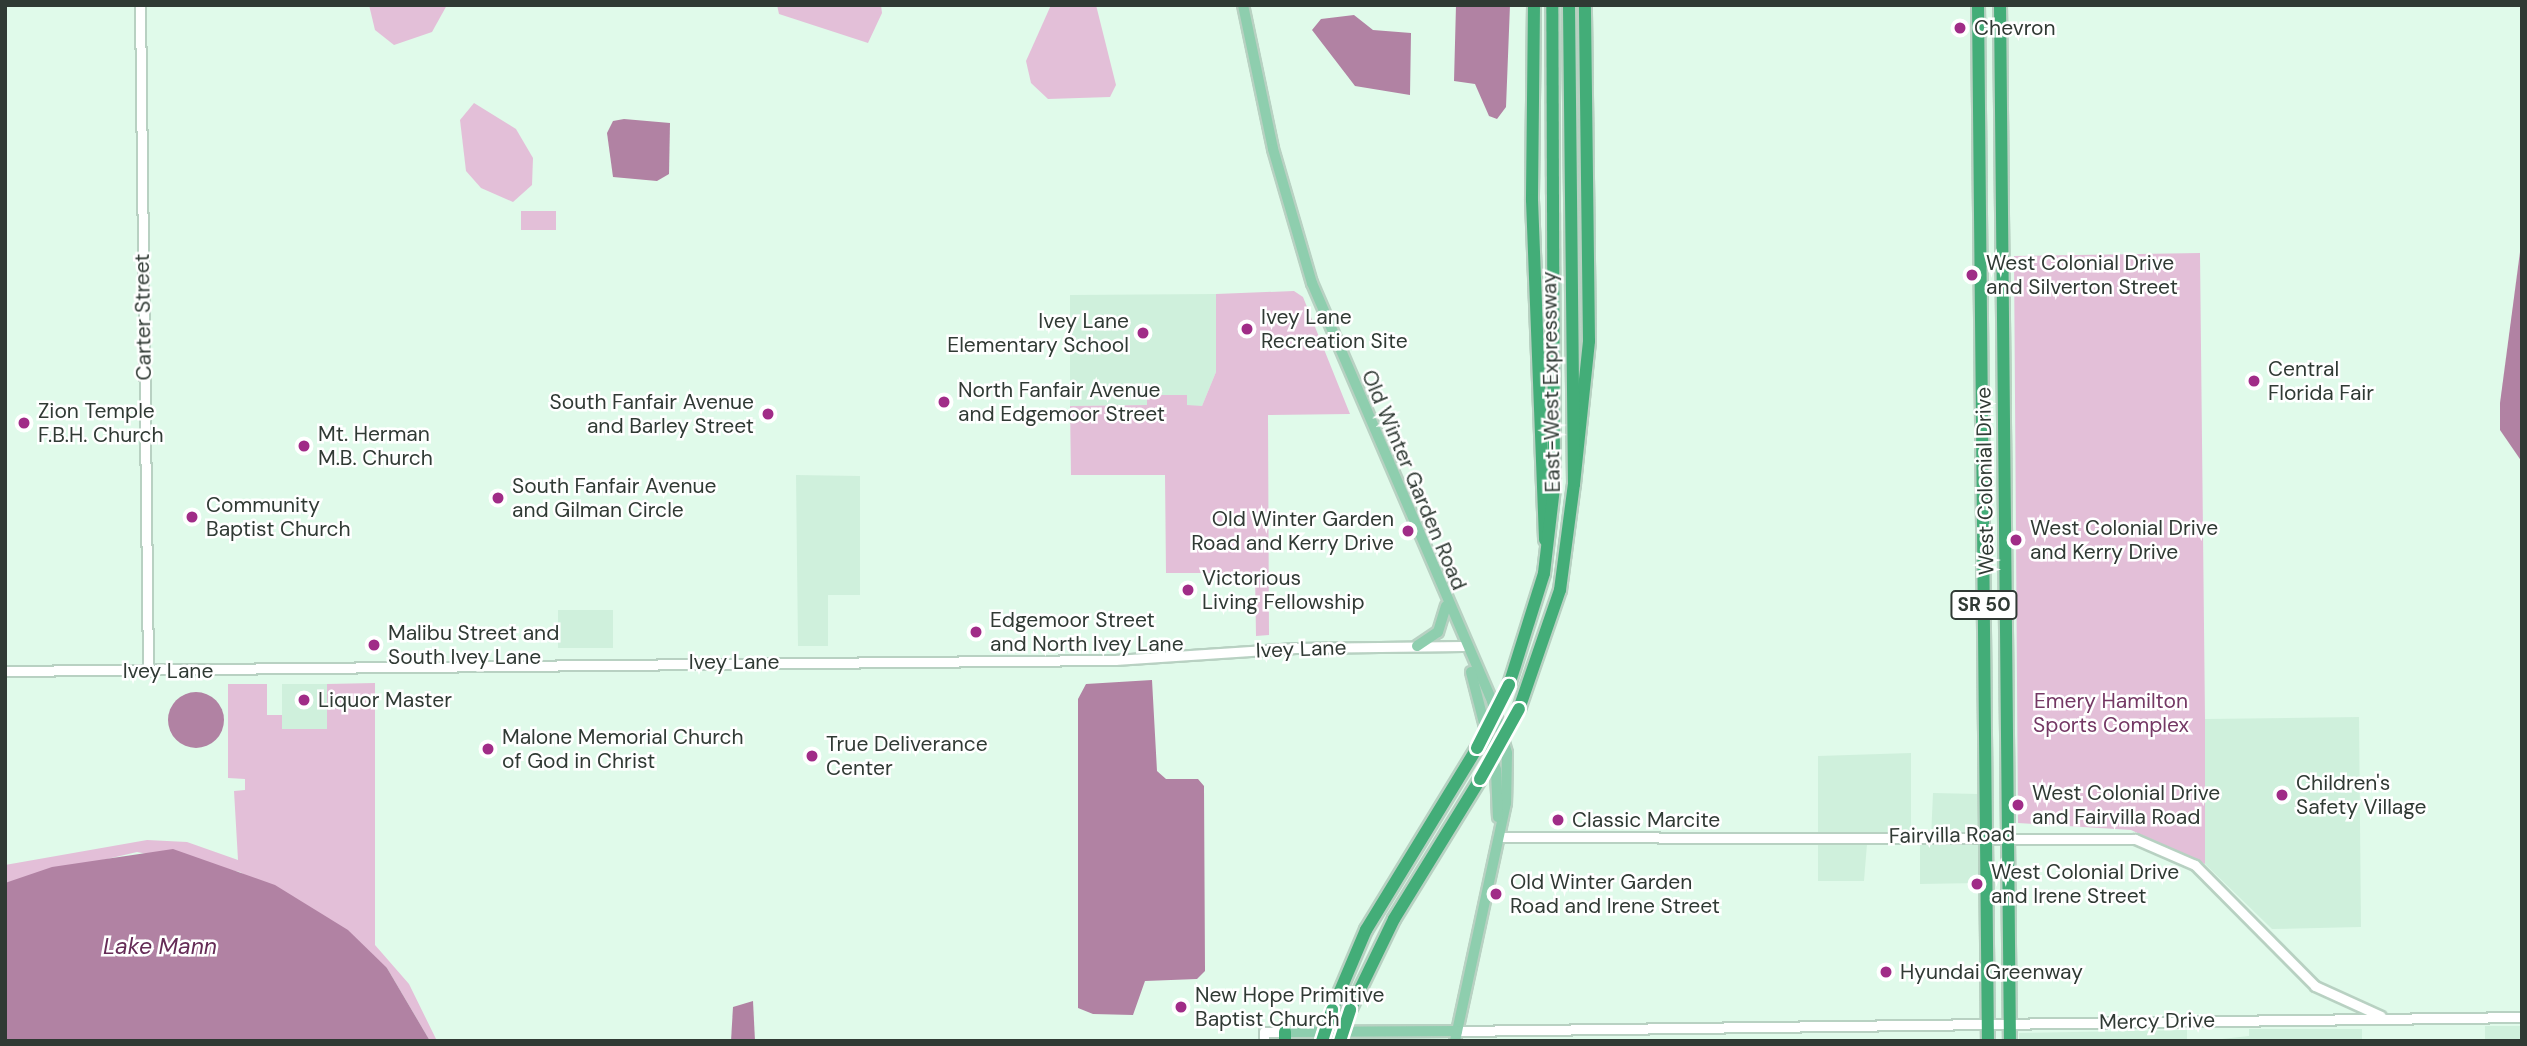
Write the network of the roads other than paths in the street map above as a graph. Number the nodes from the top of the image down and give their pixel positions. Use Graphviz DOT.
graph roads {
  1 [pos="140,5"];
  2 [pos="1243,5"];
  3 [pos="1534,5"];
  4 [pos="1552,5"];
  5 [pos="1569,5"];
  6 [pos="1585,5"];
  7 [pos="1978,5"];
  8 [pos="2000,5"];
  9 [pos="1979,42"];
  10 [pos="2000,81"];
  11 [pos="1979,95"];
  12 [pos="2001,145"];
  13 [pos="1982,422"];
  14 [pos="2004,422"];
  15 [pos="1574,484"];
  16 [pos="1547,551"];
  17 [pos="1446,606"];
  18 [pos="1418,646"];
  19 [pos="1463,646"];
  20 [pos="5,671"];
  21 [pos="148,671"];
  22 [pos="1986,835"];
  23 [pos="2007,835"];
  24 [pos="1498,837"];
  25 [pos="2345,1003"];
  26 [pos="2522,1017"];
  27 [pos="2386,1018"];
  28 [pos="2349,1019"];
  29 [pos="1988,1023"];
  30 [pos="2010,1023"];
  31 [pos="1285,1036"];
  32 [pos="1456,1036"];
  33 [pos="1264,1037"];
  34 [pos="1322,1041"];
  35 [pos="1340,1041"];
  36 [pos="1988,1041"];
  37 [pos="2010,1041"];
  1 -- 21 [label="street, Carter Street"];
  2 -- 17 [label="main road, Old Winter Garden Road"];
  3 -- 16 [label="highway"];
  4 -- 16 [label="highway, East-West Expressway"];
  5 -- 15 [label="highway, East-West Expressway"];
  6 -- 15 [label="highway"];
  7 -- 9 [label="highway, West Colonial Drive / SR 50"];
  8 -- 10 [label="highway, West Colonial Drive / SR 50"];
  9 -- 10 [label="highway"];
  9 -- 11 [label="highway, West Colonial Drive / SR 50"];
  10 -- 12 [label="highway, West Colonial Drive / SR 50"];
  11 -- 12 [label="highway"];
  11 -- 13 [label="highway, West Colonial Drive / SR 50"];
  12 -- 14 [label="highway, West Colonial Drive / SR 50"];
  13 -- 14 [label="highway"];
  13 -- 22 [label="highway, West Colonial Drive / SR 50"];
  14 -- 23 [label="highway, West Colonial Drive / SR 50"];
  15 -- 35 [label="highway, East-West Expressway, bridge"];
  16 -- 34 [label="highway, East-West Expressway, bridge"];
  17 -- 18 [label="main road"];
  17 -- 19 [label="main road, Old Winter Garden Road"];
  18 -- 19 [label="street, Ivey Lane"];
  18 -- 21 [label="street, Ivey Lane"];
  19 -- 24 [label="main road, Old Winter Garden Road"];
  20 -- 21 [label="street, Ivey Lane"];
  22 -- 23 [label="street, Fairvilla Road"];
  22 -- 24 [label="street, Fairvilla Road"];
  22 -- 29 [label="highway, West Colonial Drive / SR 50"];
  23 -- 25 [label="street, Fairvilla Road"];
  23 -- 30 [label="highway, West Colonial Drive / SR 50"];
  24 -- 32 [label="main road, Old Winter Garden Road"];
  25 -- 27 [label="street, Fairvilla Road"];
  25 -- 28 [label="street"];
  26 -- 27 [label="street, Mercy Drive"];
  27 -- 28 [label="street, Mercy Drive"];
  28 -- 30 [label="street, Mercy Drive"];
  29 -- 30 [label="street, Mercy Drive"];
  29 -- 32 [label="street, Mercy Drive"];
  29 -- 36 [label="highway, West Colonial Drive / SR 50"];
  30 -- 37 [label="highway, West Colonial Drive / SR 50"];
  31 -- 32 [label="main road"];
  31 -- 33 [label="street"];
}
